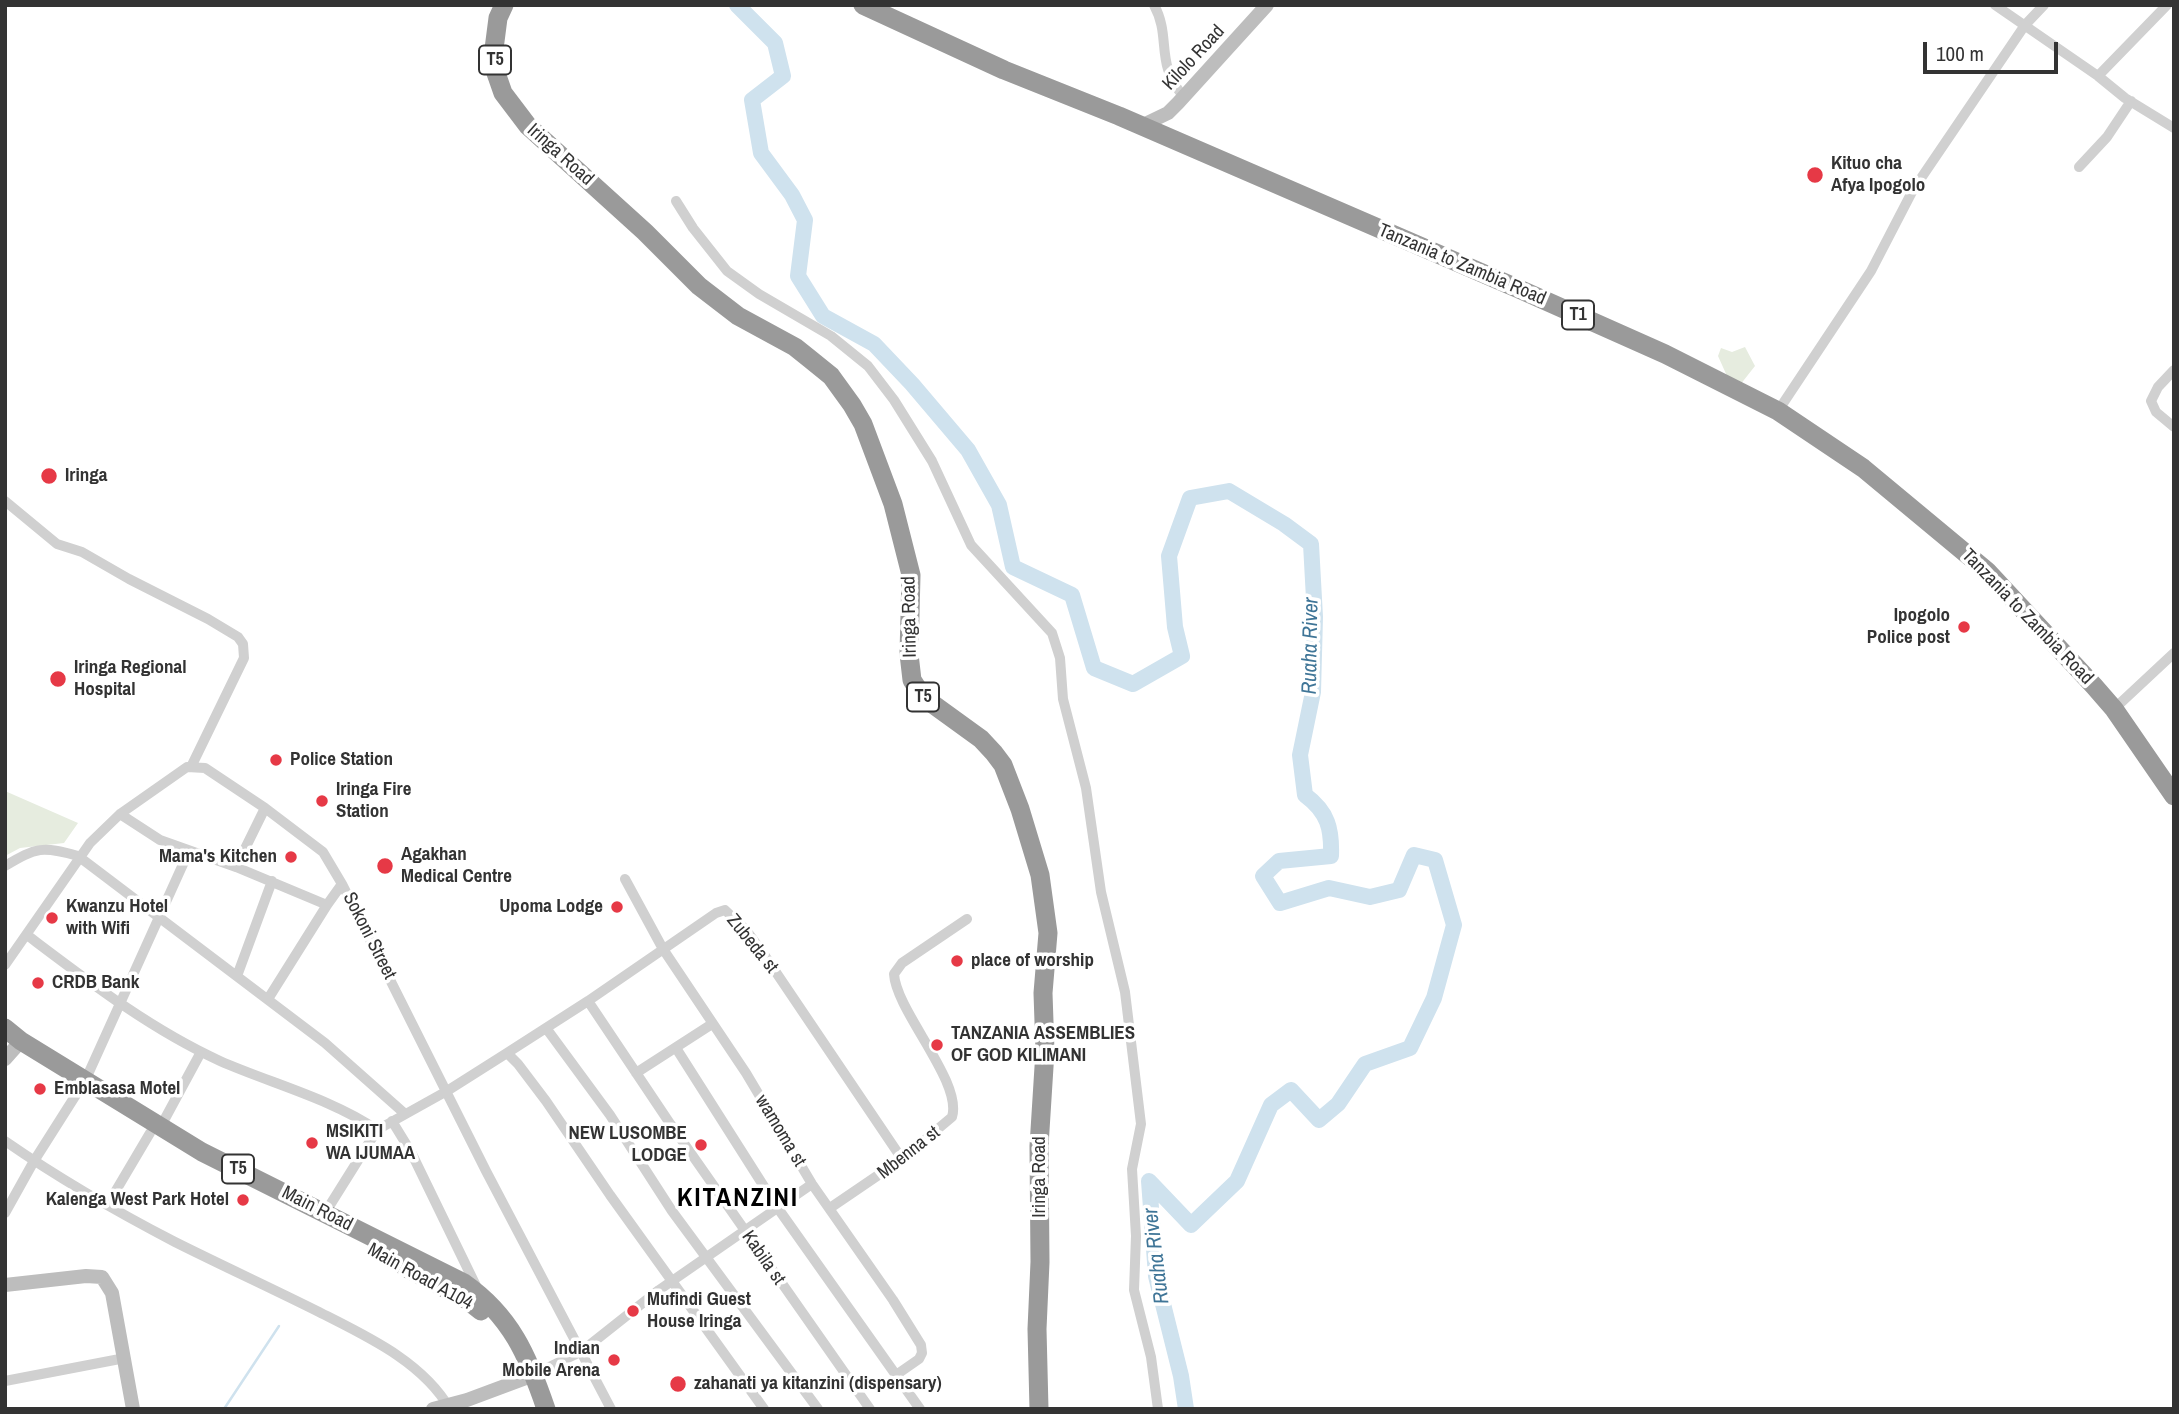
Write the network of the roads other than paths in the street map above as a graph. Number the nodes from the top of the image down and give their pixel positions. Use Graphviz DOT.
graph roads {
  1 [pos="504,5"];
  2 [pos="1154,5"];
  3 [pos="1267,5"];
  4 [pos="1995,5"];
  5 [pos="2044,5"];
  6 [pos="2167,5"];
  7 [pos="868,6"];
  8 [pos="2025,25"];
  9 [pos="2098,76"];
  10 [pos="1184,97"];
  11 [pos="2131,101"];
  12 [pos="2172,124"];
  13 [pos="1141,126"];
  14 [pos="2079,167"];
  15 [pos="676,201"];
  16 [pos="2174,370"];
  17 [pos="1778,411"];
  18 [pos="2174,427"];
  19 [pos="5,501"];
  20 [pos="2174,653"];
  21 [pos="2114,709"];
  22 [pos="191,766"];
  23 [pos="2168,775"];
  24 [pos="2174,796"];
  25 [pos="265,808"];
  26 [pos="120,814"];
  27 [pos="189,851"];
  28 [pos="78,856"];
  29 [pos="5,866"];
  30 [pos="236,867"];
  31 [pos="625,879"];
  32 [pos="272,881"];
  33 [pos="342,884"];
  34 [pos="327,905"];
  35 [pos="160,918"];
  36 [pos="967,919"];
  37 [pos="27,935"];
  38 [pos="663,949"];
  39 [pos="5,965"];
  40 [pos="237,976"];
  41 [pos="268,999"];
  42 [pos="588,1001"];
  43 [pos="121,1004"];
  44 [pos="712,1024"];
  45 [pos="5,1028"];
  46 [pos="546,1028"];
  47 [pos="11,1048"];
  48 [pos="676,1048"];
  49 [pos="201,1052"];
  50 [pos="507,1053"];
  51 [pos="636,1073"];
  52 [pos="82,1086"];
  53 [pos="447,1091"];
  54 [pos="404,1113"];
  55 [pos="392,1121"];
  56 [pos="155,1130"];
  57 [pos="377,1130"];
  58 [pos="5,1142"];
  59 [pos="902,1159"];
  60 [pos="34,1161"];
  61 [pos="812,1184"];
  62 [pos="108,1204"];
  63 [pos="776,1208"];
  64 [pos="830,1208"];
  65 [pos="5,1213"];
  66 [pos="325,1213"];
  67 [pos="744,1231"];
  68 [pos="707,1257"];
  69 [pos="672,1281"];
  70 [pos="5,1285"];
  71 [pos="475,1298"];
  72 [pos="582,1351"];
  73 [pos="125,1358"];
  74 [pos="896,1376"];
  75 [pos="529,1377"];
  76 [pos="5,1381"];
  77 [pos="449,1407"];
  78 [pos="133,1409"];
  79 [pos="433,1409"];
  80 [pos="536,1409"];
  81 [pos="546,1409"];
  82 [pos="611,1409"];
  83 [pos="764,1409"];
  84 [pos="818,1409"];
  85 [pos="870,1409"];
  86 [pos="920,1409"];
  87 [pos="1039,1409"];
  88 [pos="1158,1409"];
  1 -- 87 [label="highway, Iringa Road / T5"];
  2 -- 10 [label="street"];
  3 -- 10 [label="street, Kilolo Road"];
  4 -- 8 [label="street"];
  5 -- 8 [label="street"];
  6 -- 9 [label="street"];
  7 -- 13 [label="highway, Tanzania to Zambia Road / T1"];
  8 -- 9 [label="street"];
  8 -- 17 [label="street"];
  9 -- 11 [label="street"];
  10 -- 13 [label="street, Kilolo Road"];
  11 -- 12 [label="street"];
  11 -- 14 [label="street"];
  13 -- 17 [label="highway, Tanzania to Zambia Road / T1"];
  15 -- 88 [label="street"];
  16 -- 18 [label="street"];
  17 -- 21 [label="highway, Tanzania to Zambia Road / T1"];
  19 -- 22 [label="street"];
  20 -- 21 [label="street"];
  21 -- 23 [label="highway, Tanzania to Zambia Road / T1"];
  22 -- 25 [label="street, Sokoni Street"];
  22 -- 26 [label="street"];
  23 -- 24 [label="highway, Tanzania to Zambia Road / T1"];
  25 -- 30 [label="street"];
  25 -- 33 [label="street, Sokoni Street"];
  26 -- 27 [label="street"];
  26 -- 28 [label="street"];
  27 -- 30 [label="street"];
  27 -- 35 [label="street"];
  28 -- 29 [label="street"];
  28 -- 35 [label="street"];
  28 -- 37 [label="street"];
  30 -- 32 [label="street"];
  31 -- 38 [label="street, wamoma st"];
  32 -- 34 [label="street"];
  32 -- 40 [label="street"];
  33 -- 34 [label="street"];
  33 -- 53 [label="street, Sokoni Street"];
  34 -- 41 [label="street"];
  35 -- 40 [label="street"];
  35 -- 43 [label="street"];
  36 -- 59 [label="street, Mbenna st"];
  37 -- 39 [label="street"];
  37 -- 43 [label="street"];
  38 -- 42 [label="street, Zubeda st"];
  38 -- 44 [label="street, wamoma st"];
  38 -- 59 [label="street, Zubeda st"];
  40 -- 41 [label="street"];
  41 -- 54 [label="street"];
  42 -- 46 [label="street, Zubeda st"];
  42 -- 51 [label="street, Kabila st"];
  43 -- 49 [label="street"];
  43 -- 52 [label="street"];
  44 -- 48 [label="street"];
  44 -- 61 [label="street, wamoma st"];
  45 -- 47 [label="highway, Main Road / T5"];
  46 -- 50 [label="street, Zubeda st"];
  46 -- 68 [label="street"];
  47 -- 52 [label="highway, Main Road / T5"];
  48 -- 51 [label="street"];
  48 -- 63 [label="street"];
  49 -- 56 [label="street"];
  49 -- 57 [label="street"];
  50 -- 53 [label="street, Zubeda st"];
  50 -- 69 [label="street"];
  51 -- 67 [label="street, Kabila st"];
  52 -- 56 [label="highway, Main Road / T5"];
  52 -- 60 [label="street"];
  53 -- 54 [label="street, Zubeda st"];
  53 -- 72 [label="street, Sokoni Street"];
  54 -- 55 [label="street, Zubeda st"];
  55 -- 57 [label="street, Zubeda st"];
  55 -- 71 [label="street"];
  56 -- 62 [label="street"];
  56 -- 66 [label="highway, Main Road / T5"];
  56 -- 71 [label="highway, Main Road A104 / T5"];
  57 -- 66 [label="street"];
  58 -- 60 [label="street"];
  59 -- 64 [label="street, Mbenna st"];
  60 -- 62 [label="street"];
  60 -- 65 [label="street"];
  61 -- 63 [label="street"];
  61 -- 64 [label="street, wamoma st"];
  62 -- 77 [label="street"];
  63 -- 67 [label="street"];
  63 -- 74 [label="street"];
  64 -- 74 [label="street, wamoma st"];
  66 -- 71 [label="highway, Main Road / T5"];
  67 -- 68 [label="street"];
  67 -- 85 [label="street, Kabila st"];
  68 -- 69 [label="street"];
  68 -- 84 [label="street"];
  69 -- 72 [label="street"];
  69 -- 83 [label="street"];
  70 -- 73 [label="street"];
  71 -- 75 [label="highway, Main Road A104 / T5"];
  72 -- 75 [label="street"];
  72 -- 82 [label="street, Sokoni Street"];
  73 -- 76 [label="street"];
  73 -- 78 [label="street"];
  74 -- 86 [label="street"];
  75 -- 77 [label="street"];
  75 -- 80 [label="highway, Main Road A104 / T5"];
  75 -- 81 [label="highway, T5"];
  77 -- 79 [label="street"];
}
